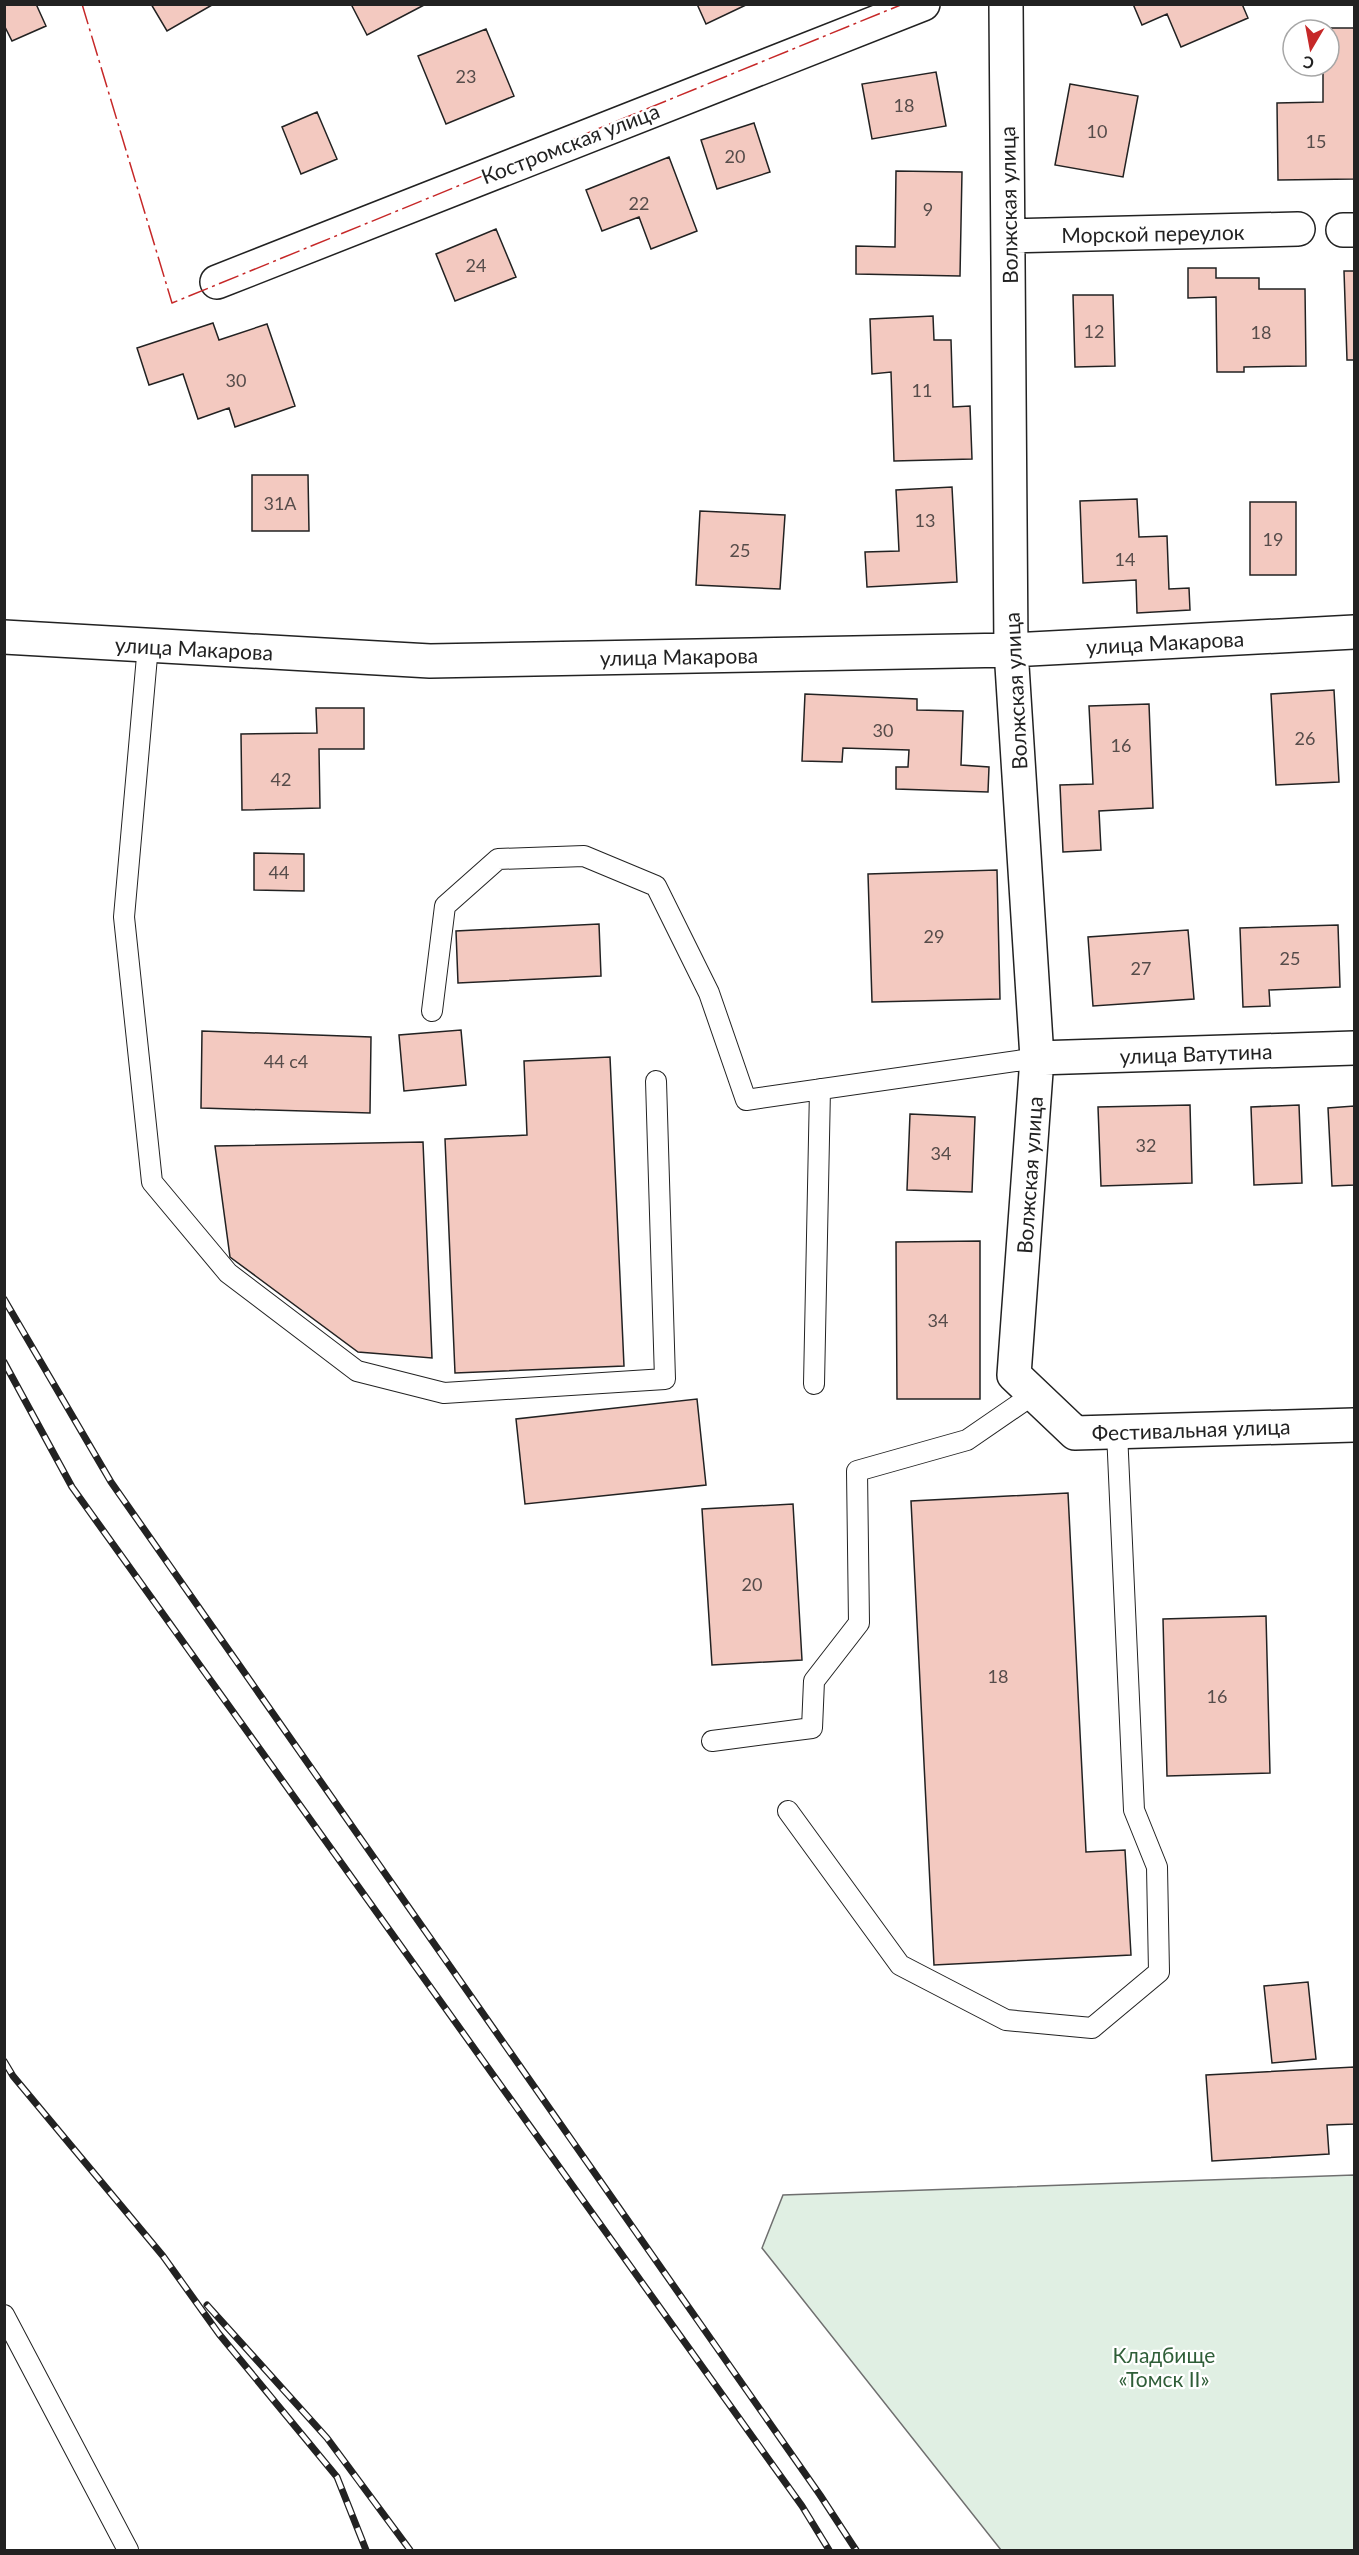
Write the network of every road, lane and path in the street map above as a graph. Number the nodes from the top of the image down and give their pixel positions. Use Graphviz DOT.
graph roads {
  1 [pos="923,4"];
  2 [pos="1006,4"];
  3 [pos="1298,229"];
  4 [pos="1009,236"];
  5 [pos="218,282"];
  6 [pos="1354,632"];
  7 [pos="4,637"];
  8 [pos="148,645"];
  9 [pos="1011,650"];
  10 [pos="432,1011"];
  11 [pos="1354,1048"];
  12 [pos="1037,1058"];
  13 [pos="656,1081"];
  14 [pos="820,1089"];
  15 [pos="814,1384"];
  16 [pos="1024,1385"];
  17 [pos="1354,1425"];
  18 [pos="1117,1432"];
  19 [pos="712,1741"];
  20 [pos="788,1812"];
  21 [pos="4,2315"];
  22 [pos="128,2550"];
  1 -- 5 [label="street, Костромская улица"];
  2 -- 4 [label="street, Волжская улица"];
  3 -- 4 [label="street, Морской переулок"];
  4 -- 9 [label="street, Волжская улица"];
  6 -- 9 [label="street, улица Макарова"];
  7 -- 8 [label="street, улица Макарова"];
  8 -- 9 [label="street, улица Макарова"];
  8 -- 13 [label="lane"];
  9 -- 12 [label="street, Волжская улица"];
  10 -- 14 [label="lane"];
  11 -- 12 [label="street, улица Ватутина"];
  12 -- 14 [label="lane"];
  12 -- 16 [label="street, Волжская улица"];
  14 -- 15 [label="lane"];
  16 -- 18 [label="street, Фестивальная улица"];
  16 -- 19 [label="lane"];
  17 -- 18 [label="street, Фестивальная улица"];
  18 -- 20 [label="lane"];
  21 -- 22 [label="lane"];
}
